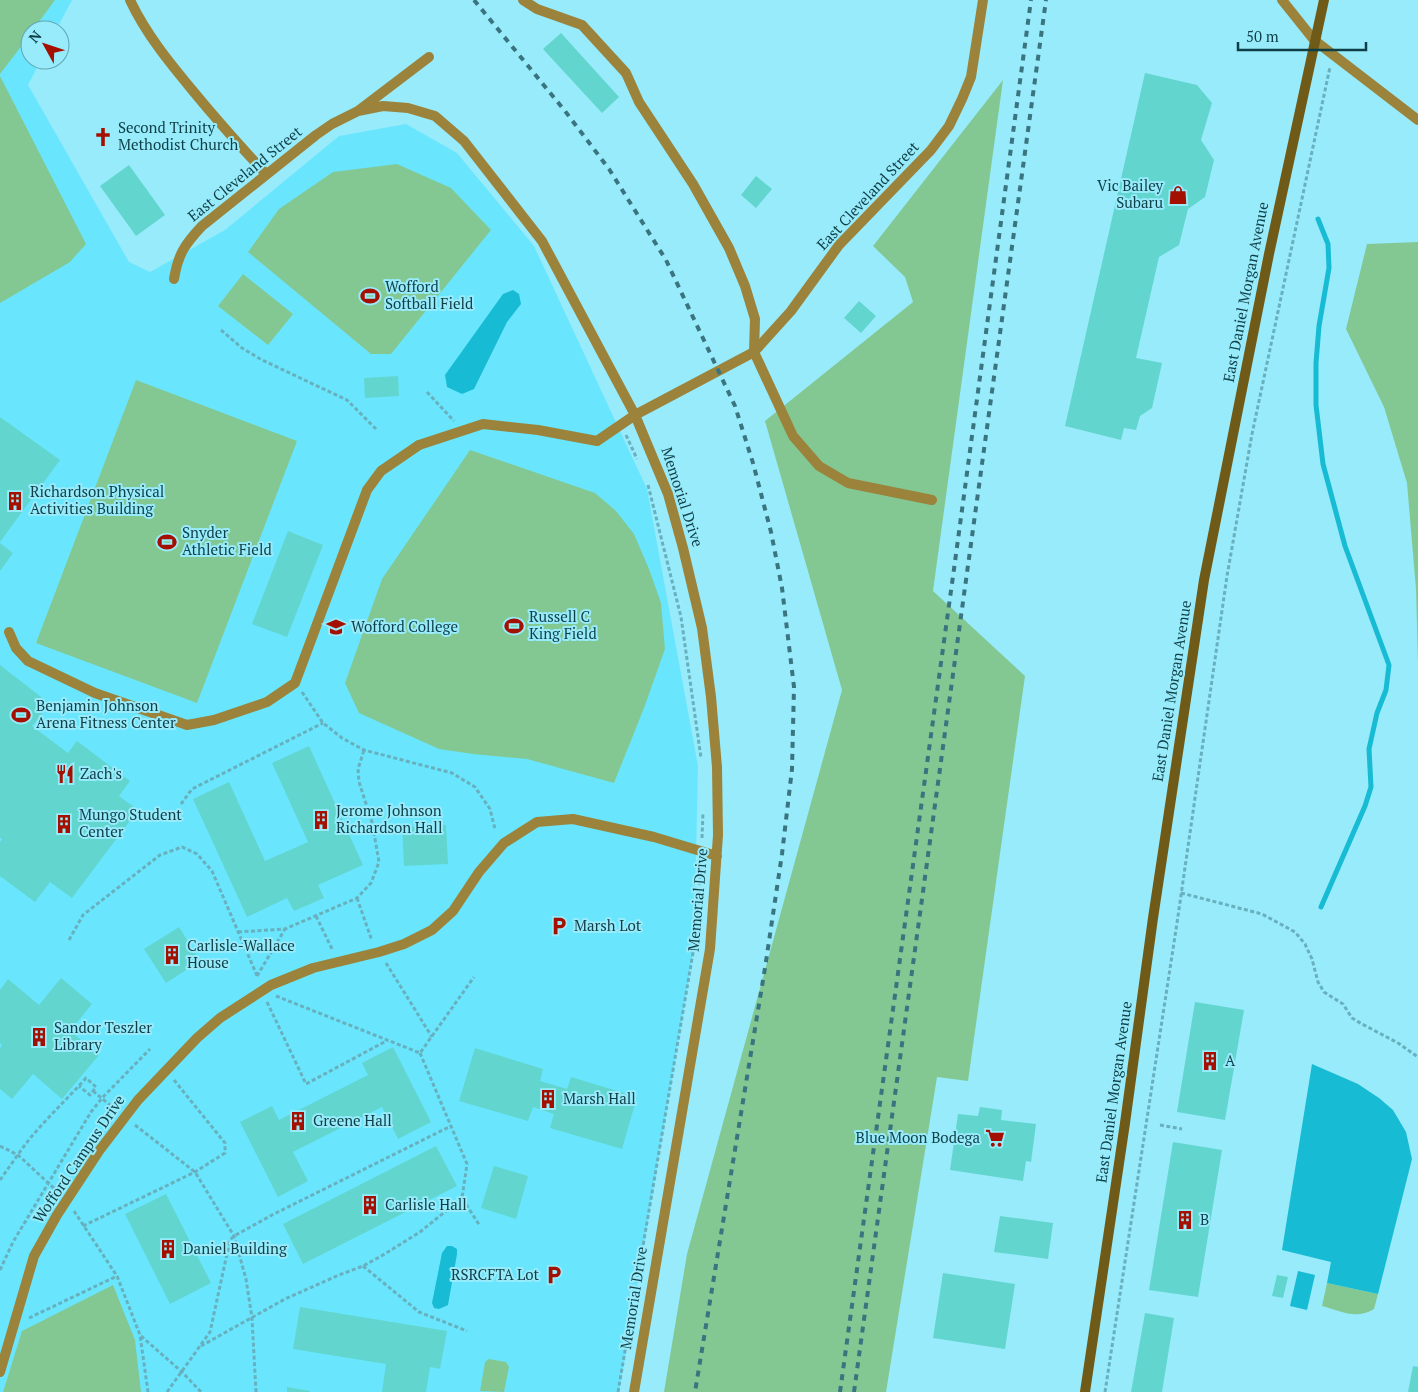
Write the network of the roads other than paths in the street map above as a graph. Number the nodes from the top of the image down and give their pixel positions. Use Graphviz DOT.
graph roads {
  1 [pos="130,0"];
  2 [pos="523,0"];
  3 [pos="983,0"];
  4 [pos="1282,0"];
  5 [pos="1324,0"];
  6 [pos="1314,40"];
  7 [pos="429,57"];
  8 [pos="358,111"];
  9 [pos="1418,120"];
  10 [pos="266,174"];
  11 [pos="174,279"];
  12 [pos="754,352"];
  13 [pos="635,415"];
  14 [pos="932,500"];
  15 [pos="9,632"];
  16 [pos="717,856"];
  17 [pos="0,1372"];
  18 [pos="634,1392"];
  19 [pos="1085,1392"];
  1 -- 10 [label="street"];
  2 -- 12 [label="street"];
  3 -- 12 [label="street, East Cleveland Street"];
  4 -- 6 [label="street"];
  5 -- 6 [label="main road, East Daniel Morgan Avenue"];
  6 -- 9 [label="street"];
  6 -- 19 [label="main road, East Daniel Morgan Avenue"];
  7 -- 8 [label="street, East Cleveland Street"];
  8 -- 10 [label="street, East Cleveland Street"];
  8 -- 13 [label="street, East Cleveland Street"];
  10 -- 11 [label="street, East Cleveland Street"];
  12 -- 13 [label="street, East Cleveland Street"];
  12 -- 14 [label="street"];
  13 -- 15 [label="street, East Cleveland Street"];
  13 -- 16 [label="street, Memorial Drive"];
  16 -- 17 [label="street, Wofford Campus Drive"];
  16 -- 18 [label="street, Memorial Drive"];
}
